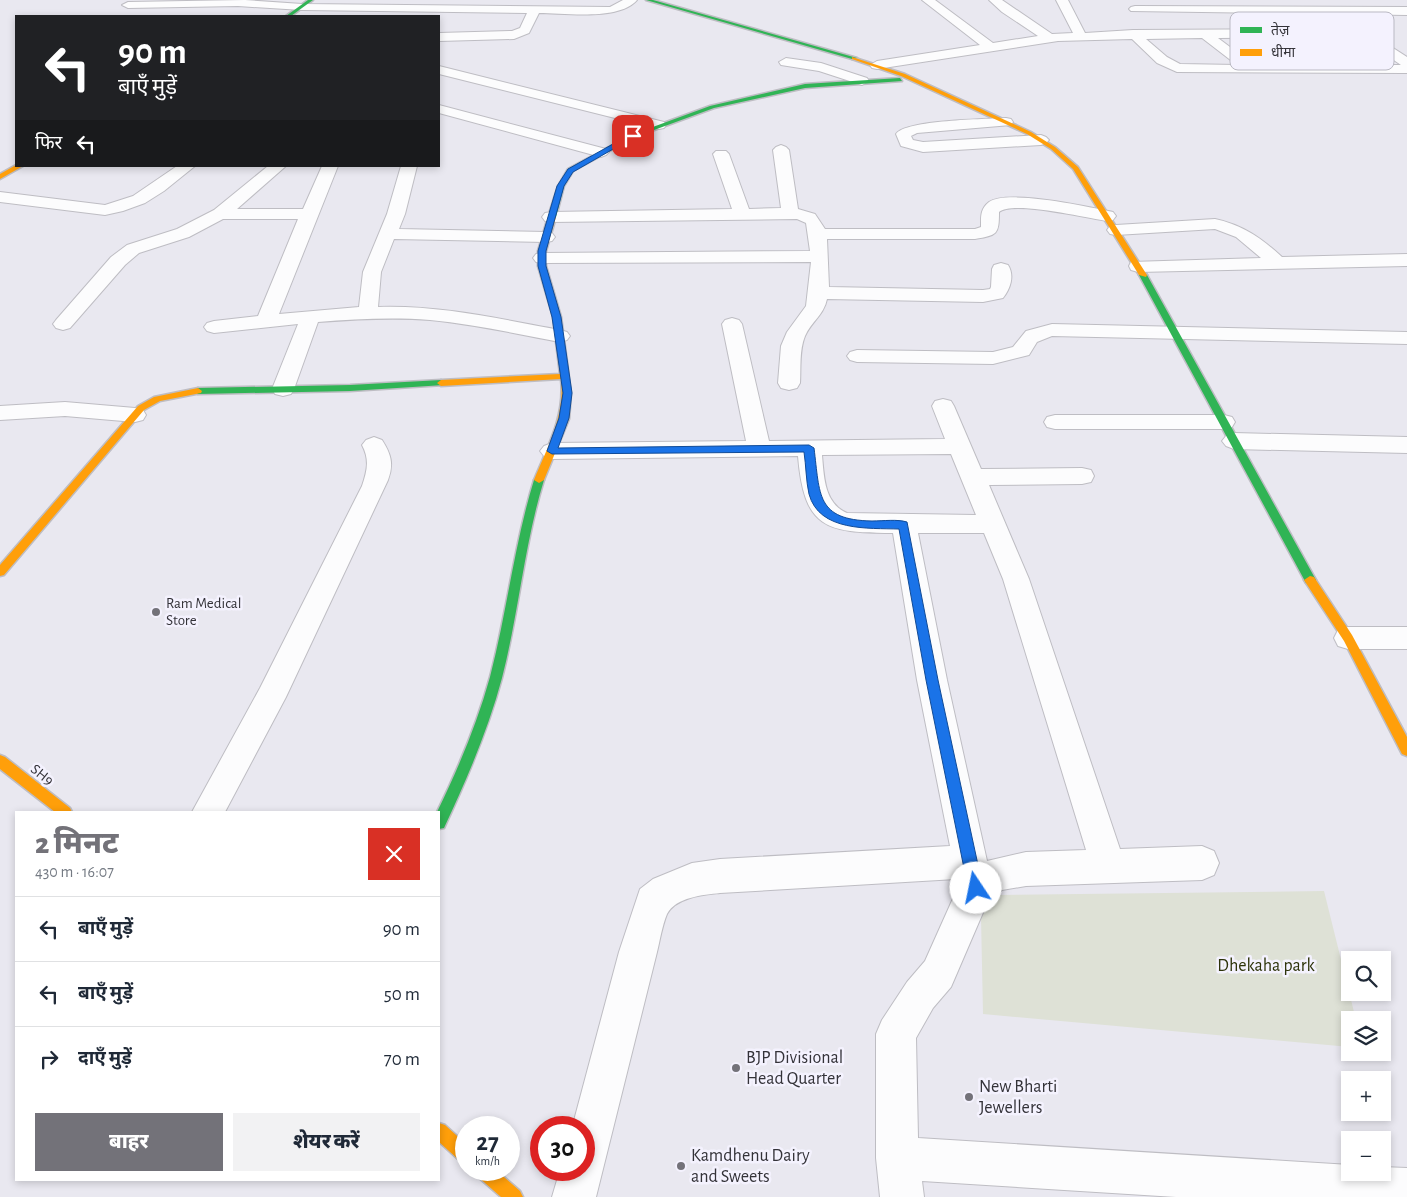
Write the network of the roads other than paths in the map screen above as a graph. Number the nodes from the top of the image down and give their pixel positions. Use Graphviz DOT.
graph roads {
  1 [pos="631,0"];
  2 [pos="648,0"];
  3 [pos="928,0"];
  4 [pos="995,0"];
  5 [pos="1062,0"];
  6 [pos="1189,0"];
  7 [pos="1249,0"];
  8 [pos="165,2"];
  9 [pos="307,4"];
  10 [pos="128,5"];
  11 [pos="1131,5"];
  12 [pos="534,10"];
  13 [pos="1200,10"];
  14 [pos="1263,10"];
  15 [pos="1329,11"];
  16 [pos="1405,12"];
  17 [pos="290,15"];
  18 [pos="1133,34"];
  19 [pos="1160,34"];
  20 [pos="1206,34"];
  21 [pos="1226,34"];
  22 [pos="1230,34"];
  23 [pos="1080,35"];
  24 [pos="440,37"];
  25 [pos="1049,38"];
  26 [pos="990,46"];
  27 [pos="1230,52"];
  28 [pos="1394,54"];
  29 [pos="786,62"];
  30 [pos="1407,63"];
  31 [pos="877,65"];
  32 [pos="1230,68"];
  33 [pos="1394,69"];
  34 [pos="1407,69"];
  35 [pos="440,70"];
  36 [pos="912,79"];
  37 [pos="862,81"];
  38 [pos="440,109"];
  39 [pos="1006,122"];
  40 [pos="660,125"];
  41 [pos="1041,140"];
  42 [pos="781,150"];
  43 [pos="601,152"];
  44 [pos="721,154"];
  45 [pos="18,167"];
  46 [pos="186,167"];
  47 [pos="277,167"];
  48 [pos="330,167"];
  49 [pos="410,167"];
  50 [pos="0,177"];
  51 [pos="0,198"];
  52 [pos="790,213"];
  53 [pos="220,214"];
  54 [pos="309,214"];
  55 [pos="742,214"];
  56 [pos="552,217"];
  57 [pos="1112,223"];
  58 [pos="387,234"];
  59 [pos="818,234"];
  60 [pos="546,237"];
  61 [pos="819,256"];
  62 [pos="542,258"];
  63 [pos="1407,260"];
  64 [pos="1278,263"];
  65 [pos="1138,266"];
  66 [pos="1001,269"];
  67 [pos="819,293"];
  68 [pos="368,313"];
  69 [pos="310,318"];
  70 [pos="266,322"];
  71 [pos="64,324"];
  72 [pos="732,324"];
  73 [pos="214,327"];
  74 [pos="1174,331"];
  75 [pos="560,336"];
  76 [pos="1407,338"];
  77 [pos="857,356"];
  78 [pos="566,376"];
  79 [pos="789,383"];
  80 [pos="283,389"];
  81 [pos="943,406"];
  82 [pos="0,413"];
  83 [pos="135,415"];
  84 [pos="1055,422"];
  85 [pos="1229,431"];
  86 [pos="374,445"];
  87 [pos="1407,445"];
  88 [pos="960,446"];
  89 [pos="809,448"];
  90 [pos="759,449"];
  91 [pos="552,451"];
  92 [pos="1082,476"];
  93 [pos="973,477"];
  94 [pos="994,524"];
  95 [pos="904,525"];
  96 [pos="0,572"];
  97 [pos="1348,638"];
  98 [pos="1407,638"];
  99 [pos="1407,750"];
  100 [pos="0,761"];
  101 [pos="64,811"];
  102 [pos="209,811"];
  103 [pos="440,820"];
  104 [pos="1202,863"];
  105 [pos="1108,866"];
  106 [pos="973,875"];
  107 [pos="595,1118"];
  108 [pos="440,1132"];
  109 [pos="455,1145"];
  110 [pos="899,1178"];
  111 [pos="496,1181"];
  112 [pos="578,1181"];
  113 [pos="1407,1190"];
  114 [pos="514,1197"];
  115 [pos="574,1197"];
  1 -- 12 [label="street"];
  2 -- 31 [label="street"];
  3 -- 26 [label="street"];
  4 -- 25 [label="street"];
  5 -- 23 [label="street"];
  6 -- 13 [label="street"];
  7 -- 14 [label="street"];
  8 -- 9 [label="street"];
  8 -- 10 [label="street"];
  9 -- 12 [label="street"];
  9 -- 17 [label="street"];
  11 -- 13 [label="street"];
  11 -- 19 [label="street"];
  12 -- 24 [label="street"];
  13 -- 14 [label="street"];
  13 -- 21 [label="street"];
  14 -- 15 [label="street"];
  15 -- 16 [label="street"];
  18 -- 19 [label="street"];
  18 -- 23 [label="street"];
  18 -- 32 [label="street"];
  19 -- 20 [label="street"];
  20 -- 21 [label="street"];
  20 -- 27 [label="street"];
  21 -- 22 [label="street"];
  23 -- 25 [label="street"];
  25 -- 26 [label="street"];
  26 -- 31 [label="street"];
  28 -- 30 [label="street"];
  29 -- 37 [label="street"];
  31 -- 36 [label="street"];
  33 -- 34 [label="street"];
  35 -- 40 [label="street"];
  36 -- 37 [label="street"];
  36 -- 39 [label="street"];
  37 -- 40 [label="street"];
  38 -- 43 [label="street"];
  39 -- 41 [label="street"];
  39 -- 41 [label="street"];
  40 -- 43 [label="street"];
  41 -- 57 [label="street"];
  42 -- 52 [label="street"];
  43 -- 56 [label="street"];
  44 -- 55 [label="street"];
  45 -- 50 [label="street"];
  46 -- 51 [label="street"];
  47 -- 53 [label="street"];
  48 -- 54 [label="street"];
  49 -- 58 [label="street"];
  52 -- 55 [label="street"];
  52 -- 59 [label="street"];
  53 -- 54 [label="street"];
  53 -- 71 [label="street"];
  54 -- 70 [label="street"];
  55 -- 56 [label="street"];
  56 -- 60 [label="street"];
  57 -- 59 [label="street"];
  57 -- 64 [label="street"];
  57 -- 65 [label="street"];
  58 -- 60 [label="street"];
  58 -- 68 [label="street"];
  59 -- 61 [label="street"];
  60 -- 62 [label="street"];
  61 -- 62 [label="street"];
  61 -- 67 [label="street"];
  62 -- 75 [label="street"];
  63 -- 64 [label="street"];
  64 -- 65 [label="street"];
  65 -- 74 [label="street"];
  66 -- 67 [label="street"];
  67 -- 79 [label="street"];
  68 -- 69 [label="street"];
  68 -- 75 [label="street"];
  69 -- 70 [label="street"];
  69 -- 80 [label="street"];
  70 -- 73 [label="street"];
  72 -- 90 [label="street"];
  74 -- 76 [label="street"];
  74 -- 77 [label="street"];
  74 -- 85 [label="street"];
  75 -- 78 [label="street"];
  78 -- 80 [label="street"];
  78 -- 91 [label="street"];
  80 -- 83 [label="street"];
  81 -- 88 [label="street"];
  82 -- 83 [label="street"];
  83 -- 96 [label="street"];
  84 -- 85 [label="street"];
  85 -- 87 [label="street"];
  85 -- 97 [label="street"];
  86 -- 102 [label="street"];
  88 -- 89 [label="street"];
  88 -- 93 [label="street"];
  89 -- 90 [label="street"];
  89 -- 95 [label="street"];
  90 -- 91 [label="street"];
  91 -- 103 [label="street"];
  92 -- 93 [label="street"];
  93 -- 94 [label="street"];
  94 -- 95 [label="street"];
  94 -- 105 [label="street"];
  95 -- 106 [label="street"];
  97 -- 98 [label="street"];
  97 -- 99 [label="street"];
  100 -- 101 [label="street, SH9"];
  104 -- 105 [label="street"];
  105 -- 106 [label="street"];
  106 -- 107 [label="street"];
  106 -- 110 [label="street"];
  108 -- 109 [label="street"];
  110 -- 113 [label="street"];
  111 -- 114 [label="street"];
  112 -- 115 [label="street"];
}
